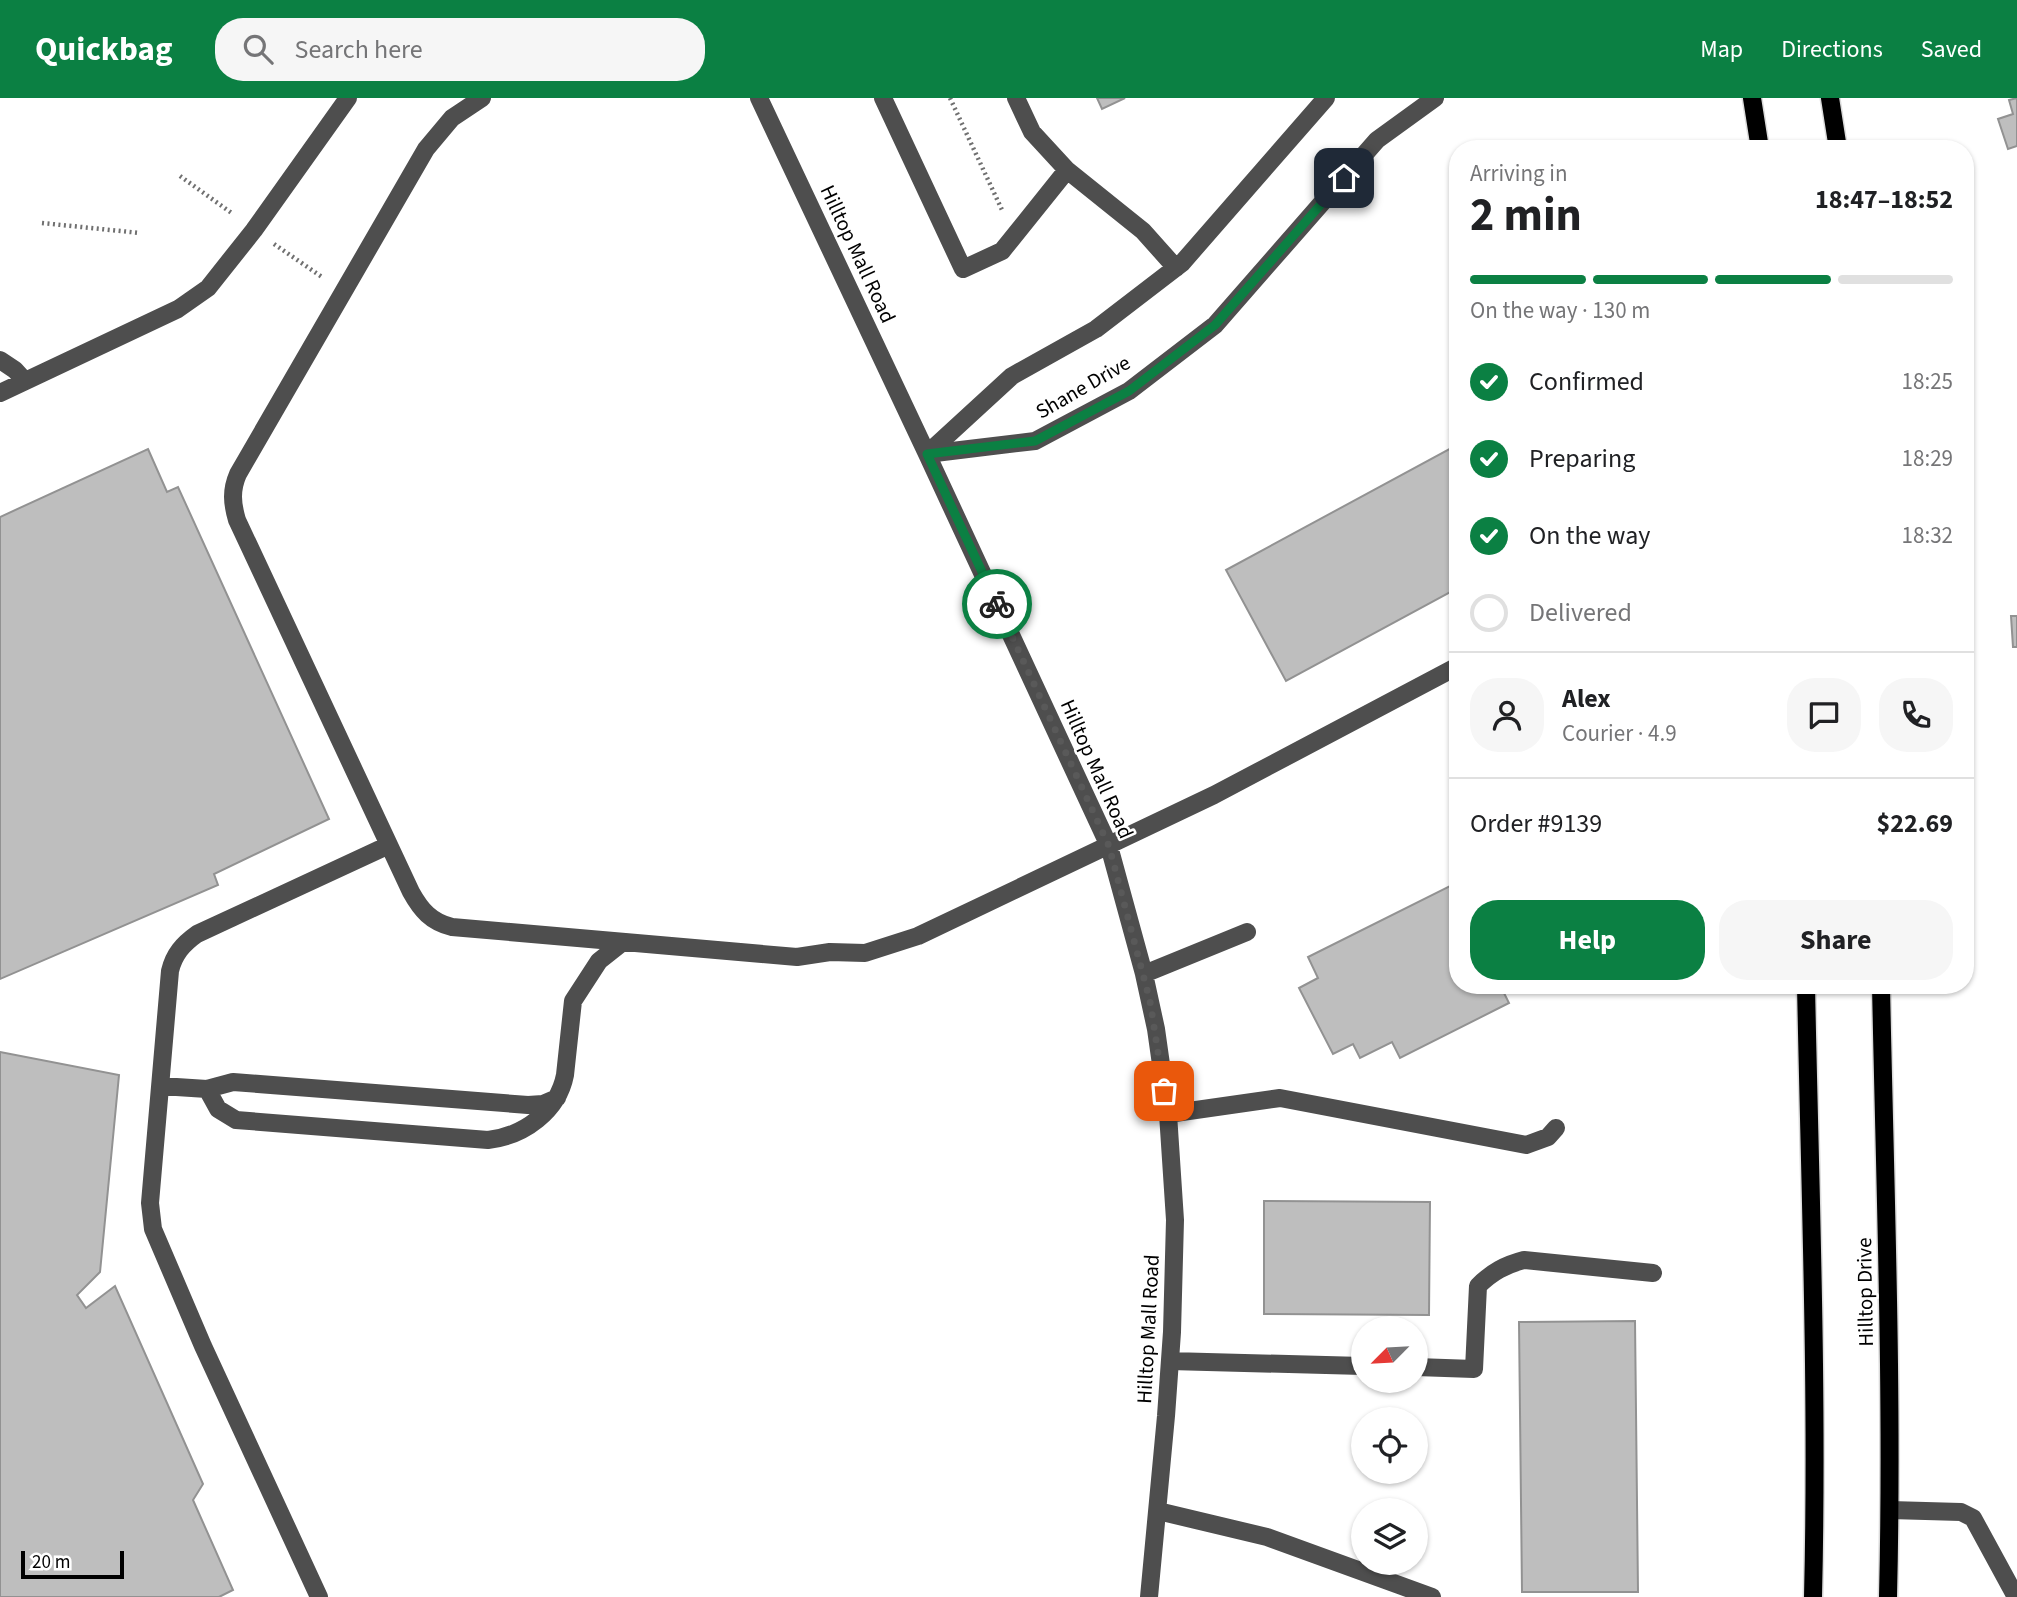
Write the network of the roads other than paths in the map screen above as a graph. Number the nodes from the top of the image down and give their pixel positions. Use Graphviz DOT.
graph roads {
  1 [pos="348,98"];
  2 [pos="482,98"];
  3 [pos="759,98"];
  4 [pos="883,98"];
  5 [pos="1016,98"];
  6 [pos="1326,98"];
  7 [pos="1435,98"];
  8 [pos="1752,98"];
  9 [pos="1830,98"];
  10 [pos="1759,140"];
  11 [pos="1837,140"];
  12 [pos="1067,170"];
  13 [pos="1176,268"];
  14 [pos="0,360"];
  15 [pos="25,381"];
  16 [pos="0,393"];
  17 [pos="927,454"];
  18 [pos="1449,671"];
  19 [pos="389,845"];
  20 [pos="1109,846"];
  21 [pos="1247,932"];
  22 [pos="623,942"];
  23 [pos="1144,974"];
  24 [pos="1806,994"];
  25 [pos="1881,994"];
  26 [pos="161,1086"];
  27 [pos="207,1089"];
  28 [pos="557,1098"];
  29 [pos="1168,1114"];
  30 [pos="1556,1128"];
  31 [pos="1653,1273"];
  32 [pos="1170,1361"];
  33 [pos="1351,1366"];
  34 [pos="1428,1367"];
  35 [pos="1890,1510"];
  36 [pos="1158,1511"];
  37 [pos="319,1597"];
  38 [pos="1149,1597"];
  39 [pos="1432,1597"];
  40 [pos="1813,1597"];
  41 [pos="1888,1597"];
  42 [pos="2016,1597"];
  1 -- 15 [label="street"];
  2 -- 19 [label="street"];
  3 -- 17 [label="street, Hilltop Mall Road"];
  4 -- 12 [label="street"];
  5 -- 12 [label="street"];
  6 -- 13 [label="street, Shane Drive"];
  7 -- 17 [label="street, Shane Drive"];
  8 -- 10 [label="main road"];
  9 -- 11 [label="main road"];
  12 -- 13 [label="street"];
  13 -- 17 [label="street, Shane Drive"];
  14 -- 15 [label="street"];
  15 -- 16 [label="street"];
  17 -- 20 [label="street, Hilltop Mall Road"];
  18 -- 20 [label="street"];
  19 -- 22 [label="street"];
  19 -- 26 [label="street"];
  20 -- 22 [label="street"];
  20 -- 23 [label="street, Hilltop Mall Road"];
  21 -- 23 [label="street"];
  22 -- 28 [label="street"];
  23 -- 29 [label="street, Hilltop Mall Road"];
  24 -- 40 [label="main road"];
  25 -- 35 [label="main road, Hilltop Drive"];
  26 -- 27 [label="street"];
  26 -- 37 [label="street"];
  27 -- 28 [label="street"];
  27 -- 28 [label="street"];
  29 -- 30 [label="street"];
  29 -- 32 [label="street, Hilltop Mall Road"];
  31 -- 34 [label="street"];
  32 -- 33 [label="street"];
  32 -- 36 [label="street, Hilltop Mall Road"];
  35 -- 41 [label="main road, Hilltop Drive"];
  35 -- 42 [label="street"];
  36 -- 38 [label="street, Hilltop Mall Road"];
  36 -- 39 [label="street"];
}
